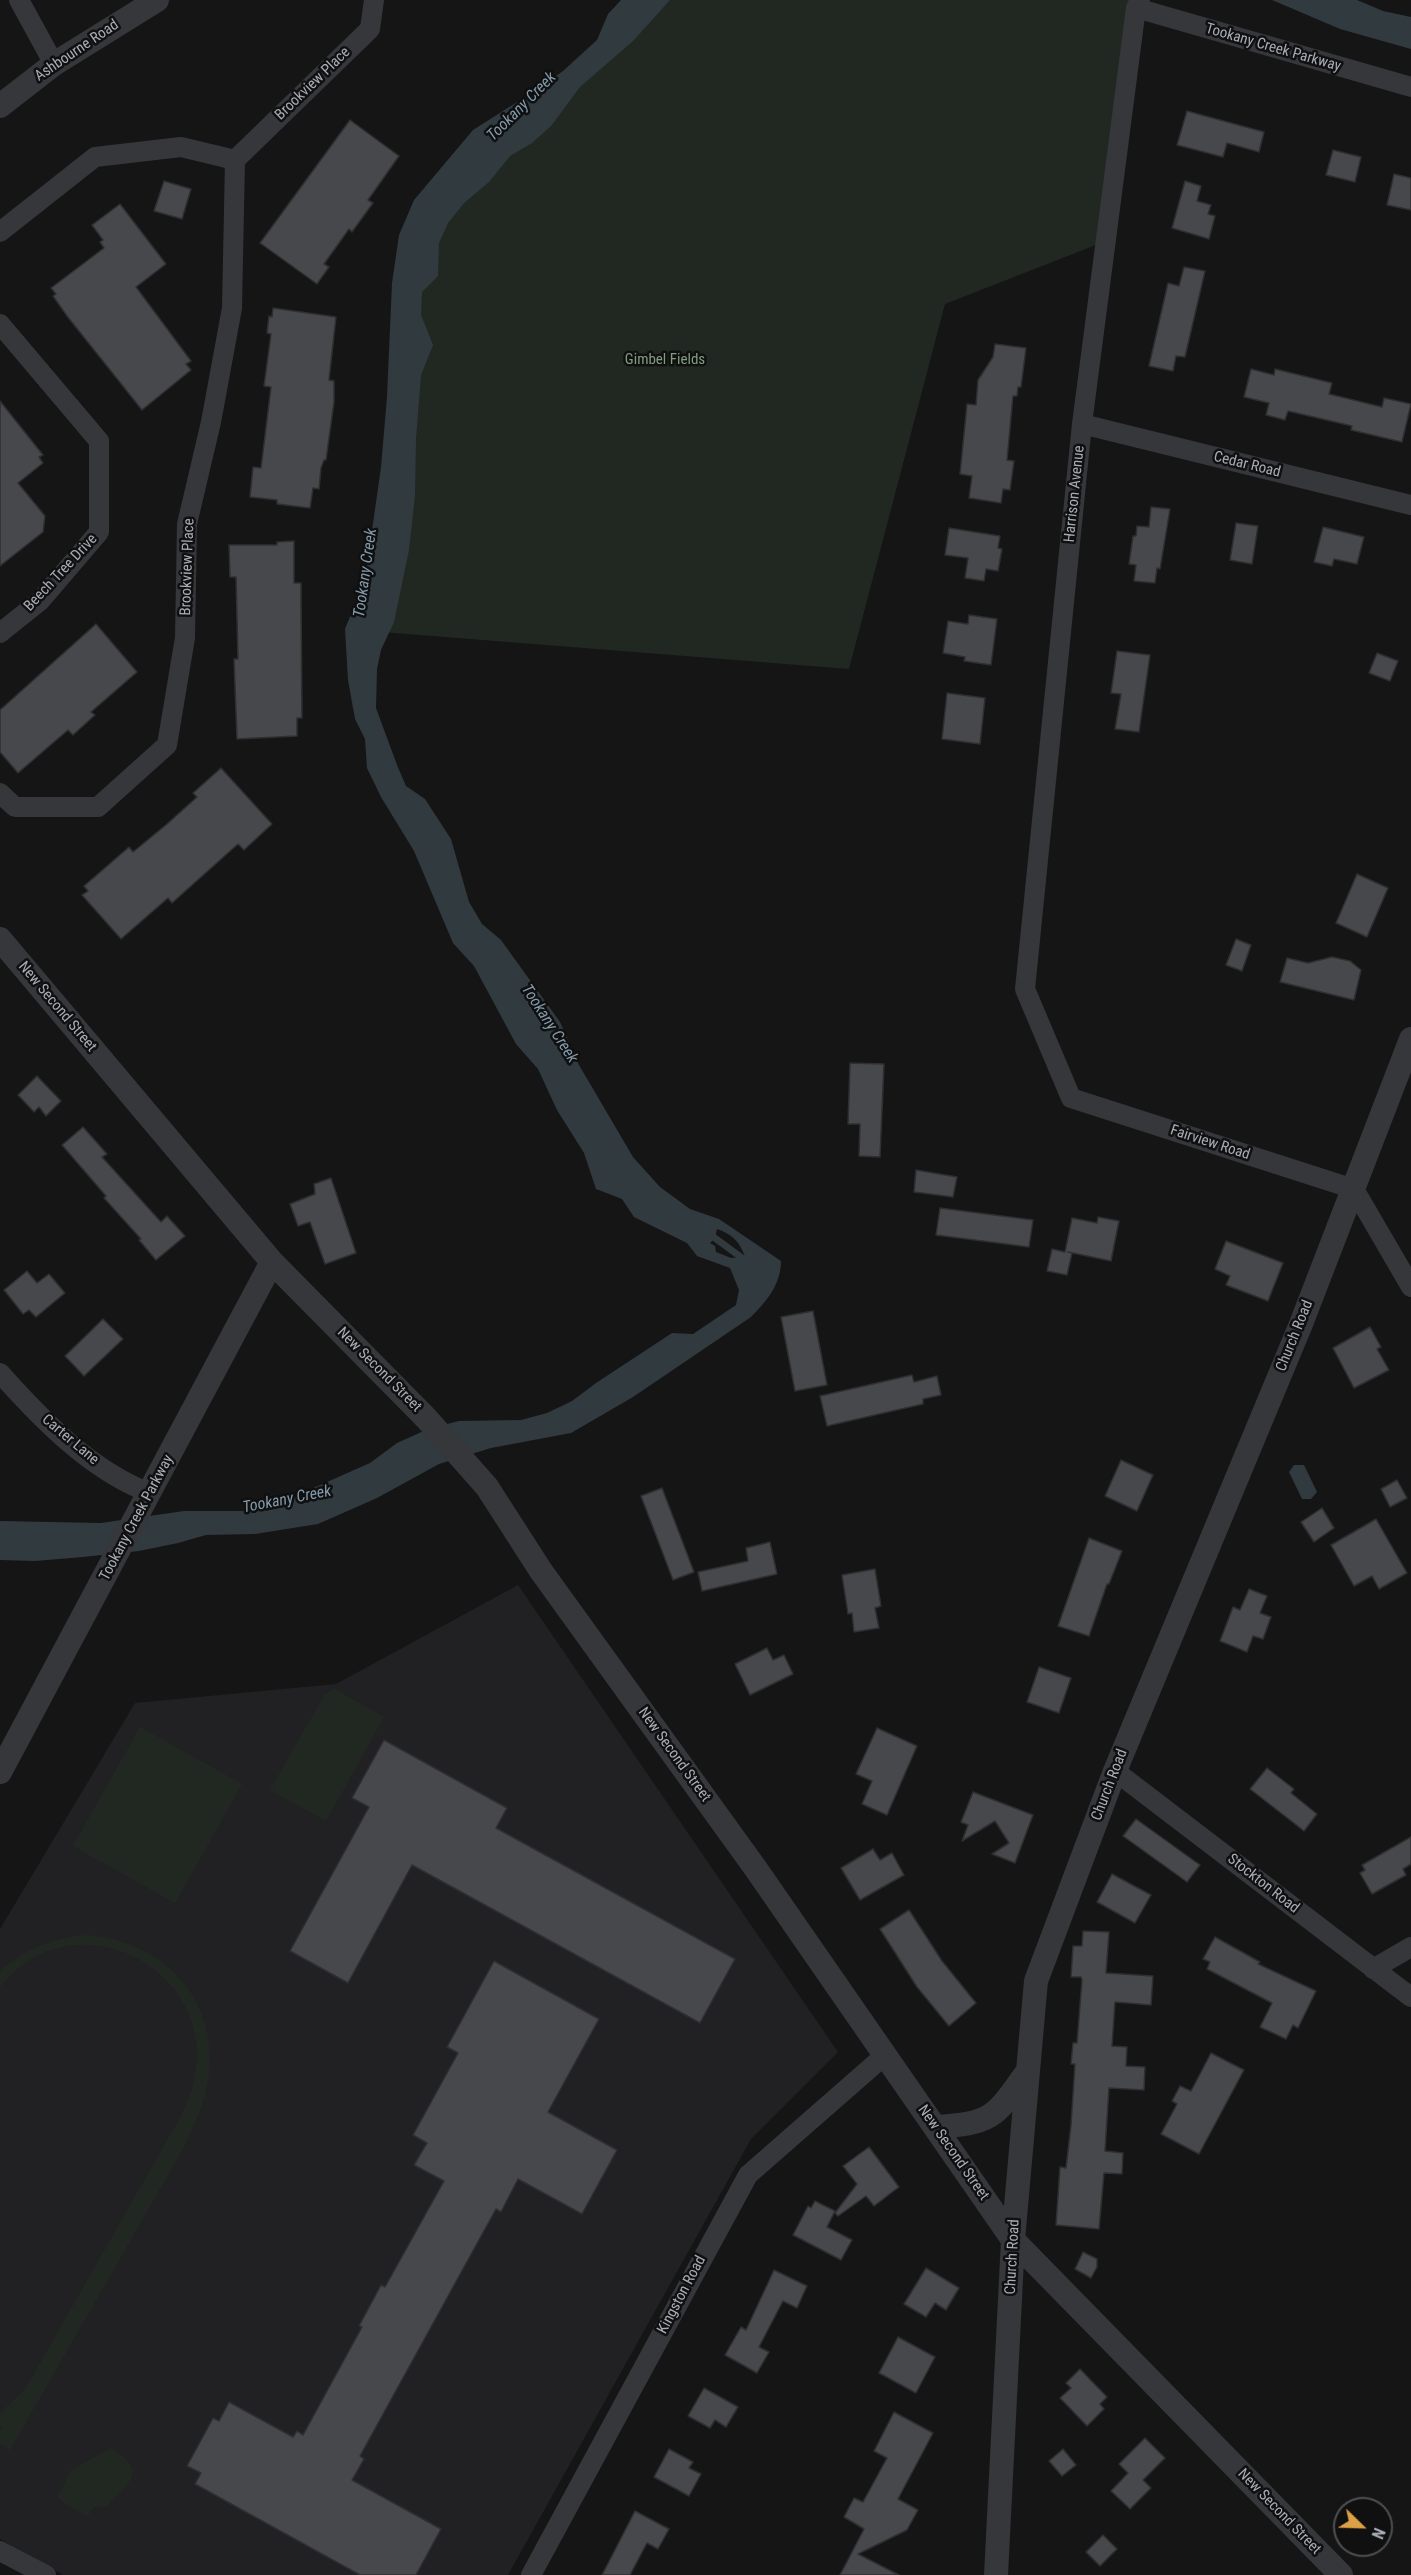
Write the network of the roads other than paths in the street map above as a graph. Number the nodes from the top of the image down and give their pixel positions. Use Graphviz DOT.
graph roads {
  1 [pos="20,0"];
  2 [pos="157,0"];
  3 [pos="374,0"];
  4 [pos="1138,4"];
  5 [pos="54,64"];
  6 [pos="1411,87"];
  7 [pos="0,106"];
  8 [pos="235,160"];
  9 [pos="0,232"];
  10 [pos="0,324"];
  11 [pos="1083,424"];
  12 [pos="1411,505"];
  13 [pos="0,633"];
  14 [pos="0,793"];
  15 [pos="0,939"];
  16 [pos="1025,989"];
  17 [pos="1411,1039"];
  18 [pos="1354,1189"];
  19 [pos="272,1262"];
  20 [pos="1411,1287"];
  21 [pos="0,1373"];
  22 [pos="146,1500"];
  23 [pos="1115,1771"];
  24 [pos="0,1772"];
  25 [pos="1411,1947"];
  26 [pos="1373,1969"];
  27 [pos="1411,1997"];
  28 [pos="884,2056"];
  29 [pos="1027,2072"];
  30 [pos="935,2127"];
  31 [pos="1013,2240"];
  32 [pos="0,2551"];
  33 [pos="46,2575"];
  34 [pos="531,2575"];
  35 [pos="996,2575"];
  36 [pos="1341,2575"];
  1 -- 5 [label="street"];
  2 -- 5 [label="street, Ashbourne Road"];
  3 -- 8 [label="street, Brookview Place"];
  4 -- 6 [label="street, Tookany Creek Parkway"];
  4 -- 11 [label="street, Harrison Avenue"];
  5 -- 7 [label="street, Ashbourne Road"];
  8 -- 9 [label="street"];
  8 -- 14 [label="street, Brookview Place"];
  10 -- 13 [label="street, Beech Tree Drive"];
  11 -- 12 [label="street, Cedar Road"];
  11 -- 16 [label="street, Harrison Avenue"];
  15 -- 19 [label="street, New Second Street"];
  16 -- 18 [label="street, Fairview Road"];
  17 -- 18 [label="street, Church Road"];
  18 -- 20 [label="street"];
  18 -- 23 [label="street, Church Road"];
  19 -- 22 [label="street, Tookany Creek Parkway"];
  19 -- 28 [label="street, New Second Street"];
  21 -- 22 [label="street, Carter Lane"];
  22 -- 24 [label="street, Tookany Creek Parkway"];
  23 -- 26 [label="street, Stockton Road"];
  23 -- 29 [label="street, Church Road"];
  25 -- 26 [label="street"];
  26 -- 27 [label="street, Stockton Road"];
  28 -- 30 [label="street, New Second Street"];
  28 -- 34 [label="street, Kingston Road"];
  29 -- 30 [label="street"];
  29 -- 31 [label="street, Church Road"];
  30 -- 31 [label="street, New Second Street"];
  31 -- 35 [label="street, Church Road"];
  31 -- 36 [label="street, New Second Street"];
  32 -- 33 [label="street"];
}
